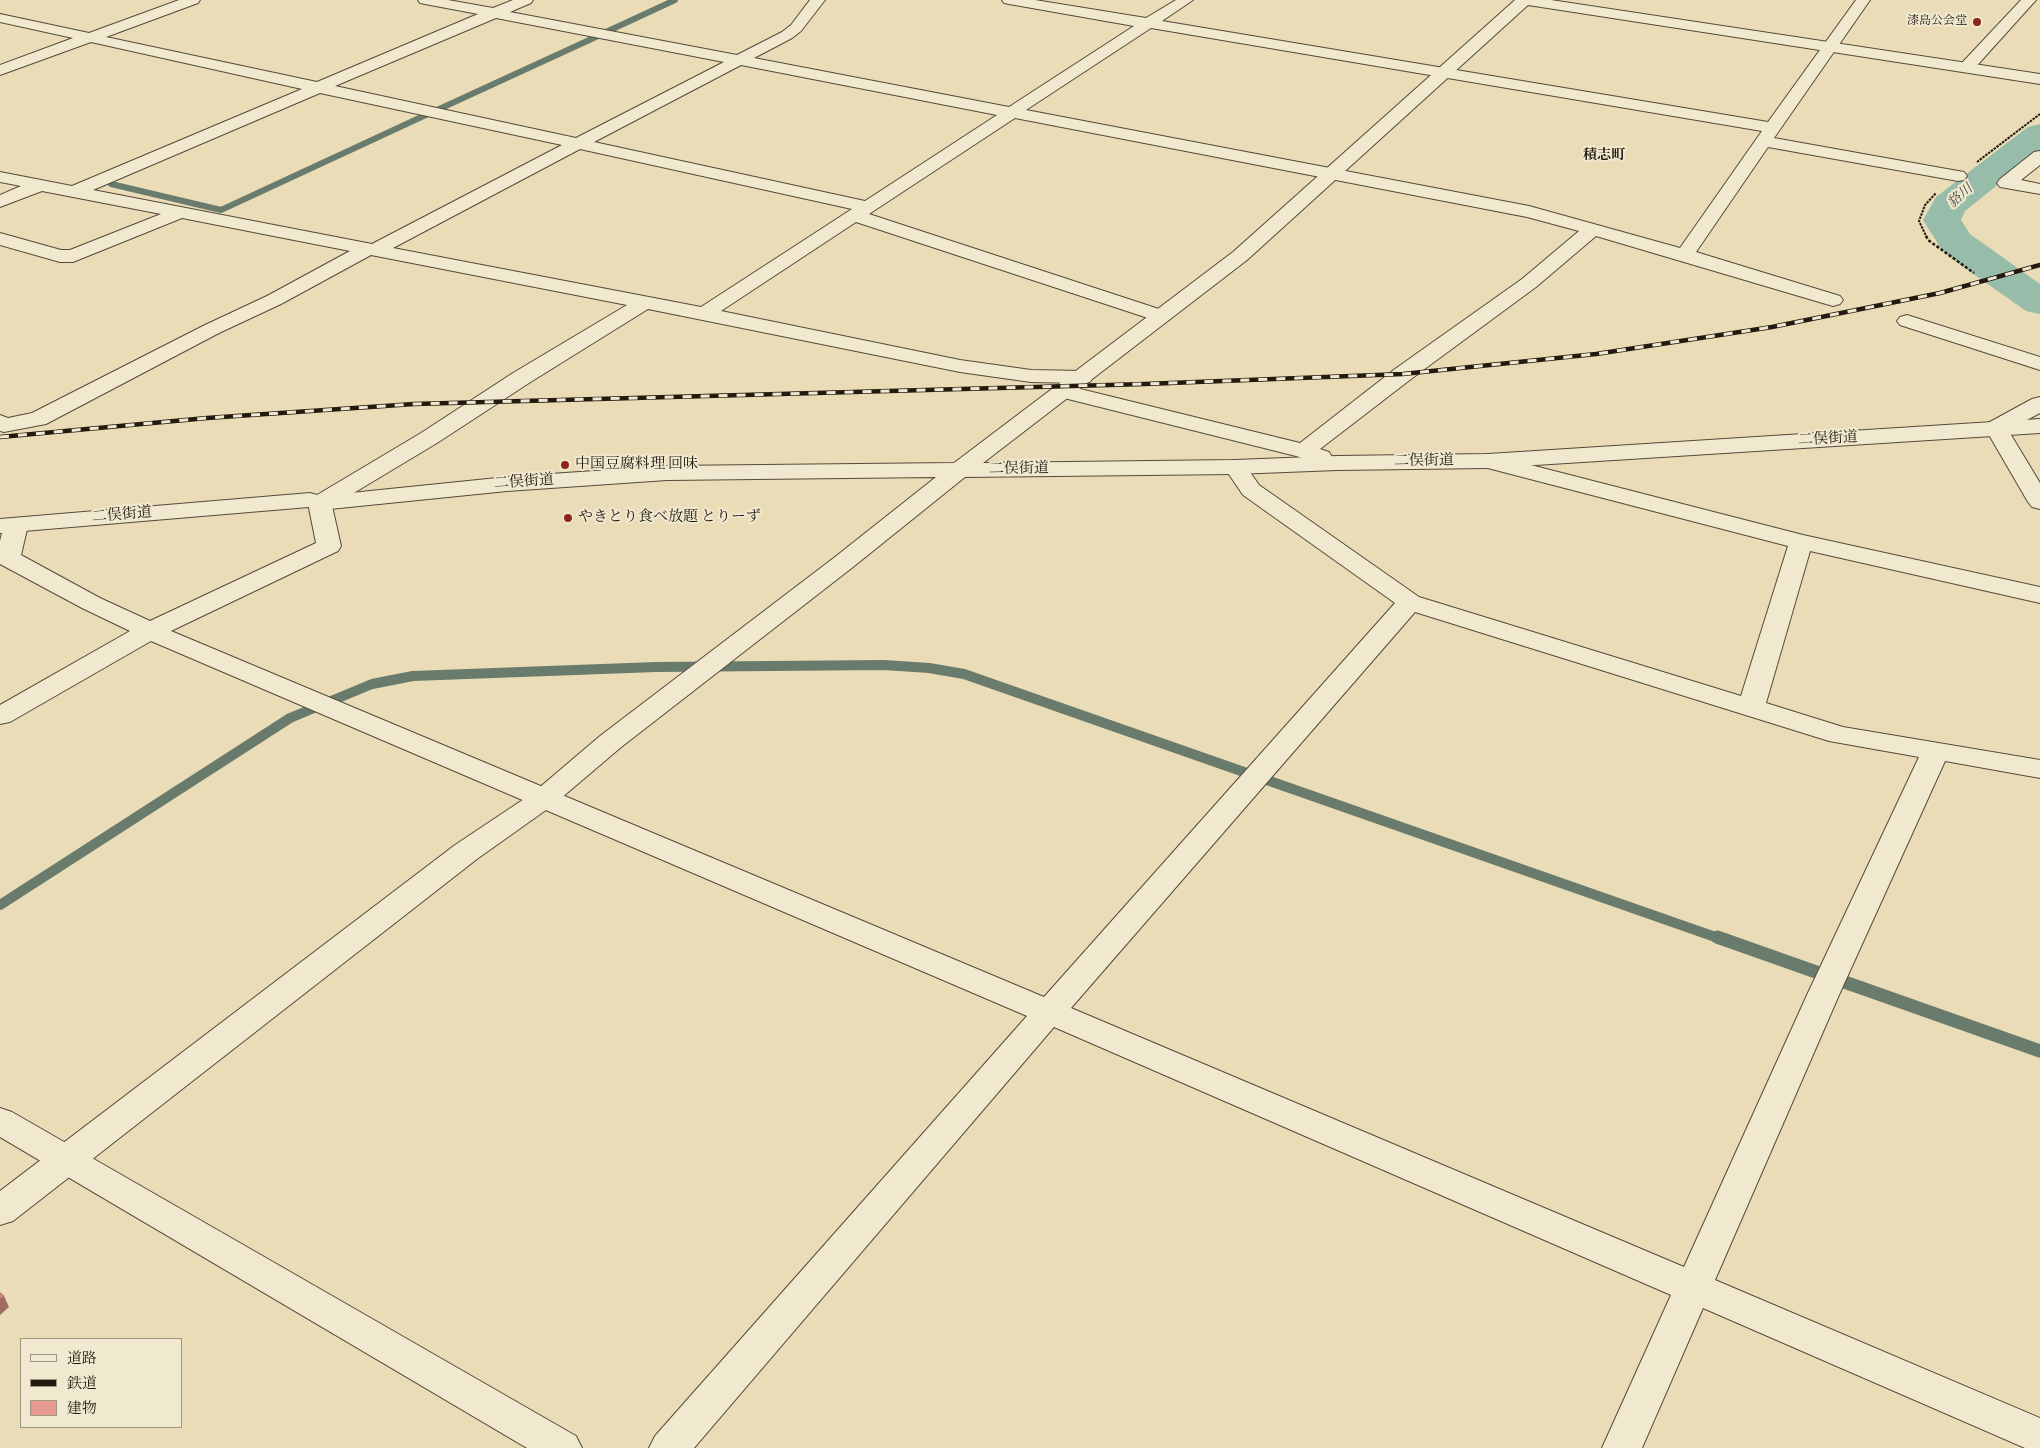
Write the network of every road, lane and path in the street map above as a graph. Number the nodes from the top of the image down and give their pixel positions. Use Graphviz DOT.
graph roads {
  1 [pos="193,0"];
  2 [pos="426,0"];
  3 [pos="526,0"];
  4 [pos="818,0"];
  5 [pos="1009,0"];
  6 [pos="1186,0"];
  7 [pos="1524,0"];
  8 [pos="1863,0"];
  9 [pos="2029,0"];
  10 [pos="494,13"];
  11 [pos="0,18"];
  12 [pos="1147,24"];
  13 [pos="91,38"];
  14 [pos="1828,47"];
  15 [pos="739,60"];
  16 [pos="1966,68"];
  17 [pos="0,70"];
  18 [pos="1445,72"];
  19 [pos="2040,79"];
  20 [pos="318,88"];
  21 [pos="1012,112"];
  22 [pos="1769,135"];
  23 [pos="578,144"];
  24 [pos="2040,156"];
  25 [pos="1330,173"];
  26 [pos="1958,176"];
  27 [pos="0,177"];
  28 [pos="40,185"];
  29 [pos="2040,189"];
  30 [pos="74,191"];
  31 [pos="0,202"];
  32 [pos="861,211"];
  33 [pos="180,212"];
  34 [pos="1593,229"];
  35 [pos="0,239"];
  36 [pos="371,249"];
  37 [pos="1685,255"];
  38 [pos="1833,300"];
  39 [pos="646,302"];
  40 [pos="704,314"];
  41 [pos="1162,316"];
  42 [pos="1907,321"];
  43 [pos="2040,364"];
  44 [pos="1082,377"];
  45 [pos="1064,391"];
  46 [pos="2040,404"];
  47 [pos="38,419"];
  48 [pos="0,422"];
  49 [pos="2040,426"];
  50 [pos="1996,428"];
  51 [pos="0,440"];
  52 [pos="1304,451"];
  53 [pos="1488,461"];
  54 [pos="1337,463"];
  55 [pos="1235,467"];
  56 [pos="959,470"];
  57 [pos="2040,502"];
  58 [pos="320,503"];
  59 [pos="8,526"];
  60 [pos="1801,542"];
  61 [pos="4,559"];
  62 [pos="2040,595"];
  63 [pos="1410,602"];
  64 [pos="150,631"];
  65 [pos="1752,707"];
  66 [pos="0,716"];
  67 [pos="1935,752"];
  68 [pos="2040,770"];
  69 [pos="542,799"];
  70 [pos="1049,1012"];
  71 [pos="0,1121"];
  72 [pos="66,1161"];
  73 [pos="0,1211"];
  74 [pos="1694,1289"];
  75 [pos="2040,1436"];
  76 [pos="562,1448"];
  77 [pos="669,1448"];
  78 [pos="1622,1448"];
  1 -- 13 [label="street"];
  2 -- 10 [label="street"];
  3 -- 10 [label="street"];
  4 -- 15 [label="street"];
  5 -- 12 [label="street"];
  6 -- 12 [label="street"];
  7 -- 14 [label="street"];
  7 -- 18 [label="street"];
  8 -- 14 [label="street"];
  9 -- 16 [label="street"];
  10 -- 15 [label="street"];
  10 -- 20 [label="street"];
  11 -- 13 [label="street"];
  12 -- 18 [label="street"];
  12 -- 21 [label="street"];
  13 -- 17 [label="street"];
  13 -- 20 [label="street"];
  14 -- 16 [label="street"];
  14 -- 22 [label="street"];
  15 -- 21 [label="street"];
  15 -- 23 [label="street"];
  16 -- 19 [label="street"];
  18 -- 22 [label="street"];
  18 -- 25 [label="street"];
  20 -- 23 [label="street"];
  20 -- 30 [label="street"];
  21 -- 25 [label="street"];
  21 -- 32 [label="street"];
  22 -- 26 [label="street"];
  22 -- 37 [label="street"];
  23 -- 32 [label="street"];
  23 -- 36 [label="street"];
  24 -- 29 [label="street"];
  25 -- 34 [label="street"];
  25 -- 41 [label="street"];
  27 -- 28 [label="street"];
  28 -- 30 [label="street"];
  28 -- 31 [label="street"];
  30 -- 33 [label="street"];
  32 -- 40 [label="street"];
  32 -- 41 [label="street"];
  33 -- 35 [label="street"];
  33 -- 36 [label="street"];
  34 -- 37 [label="street"];
  34 -- 52 [label="street"];
  36 -- 39 [label="street"];
  36 -- 47 [label="street"];
  37 -- 38 [label="street"];
  39 -- 40 [label="street"];
  39 -- 58 [label="street"];
  40 -- 44 [label="street"];
  41 -- 44 [label="street"];
  42 -- 43 [label="street"];
  44 -- 45 [label="street"];
  45 -- 52 [label="street"];
  45 -- 56 [label="street"];
  46 -- 50 [label="street"];
  47 -- 48 [label="street"];
  47 -- 51 [label="street"];
  49 -- 50 [label="street, 二俣街道"];
  50 -- 53 [label="street, 二俣街道"];
  50 -- 57 [label="street"];
  52 -- 54 [label="street"];
  53 -- 54 [label="street, 二俣街道"];
  53 -- 60 [label="street"];
  54 -- 55 [label="street, 二俣街道"];
  55 -- 56 [label="street, 二俣街道"];
  55 -- 63 [label="street"];
  56 -- 58 [label="street, 二俣街道"];
  56 -- 69 [label="street"];
  58 -- 59 [label="street, 二俣街道"];
  58 -- 64 [label="street"];
  59 -- 61 [label="street"];
  60 -- 62 [label="street"];
  60 -- 65 [label="street"];
  61 -- 64 [label="street"];
  63 -- 65 [label="street"];
  63 -- 70 [label="street"];
  64 -- 66 [label="street"];
  64 -- 69 [label="street"];
  65 -- 67 [label="street"];
  67 -- 68 [label="street"];
  67 -- 74 [label="street"];
  69 -- 70 [label="street"];
  69 -- 72 [label="street"];
  70 -- 74 [label="street"];
  70 -- 77 [label="street"];
  71 -- 72 [label="street"];
  72 -- 73 [label="street"];
  72 -- 76 [label="street"];
  74 -- 75 [label="street"];
  74 -- 78 [label="street"];
}
